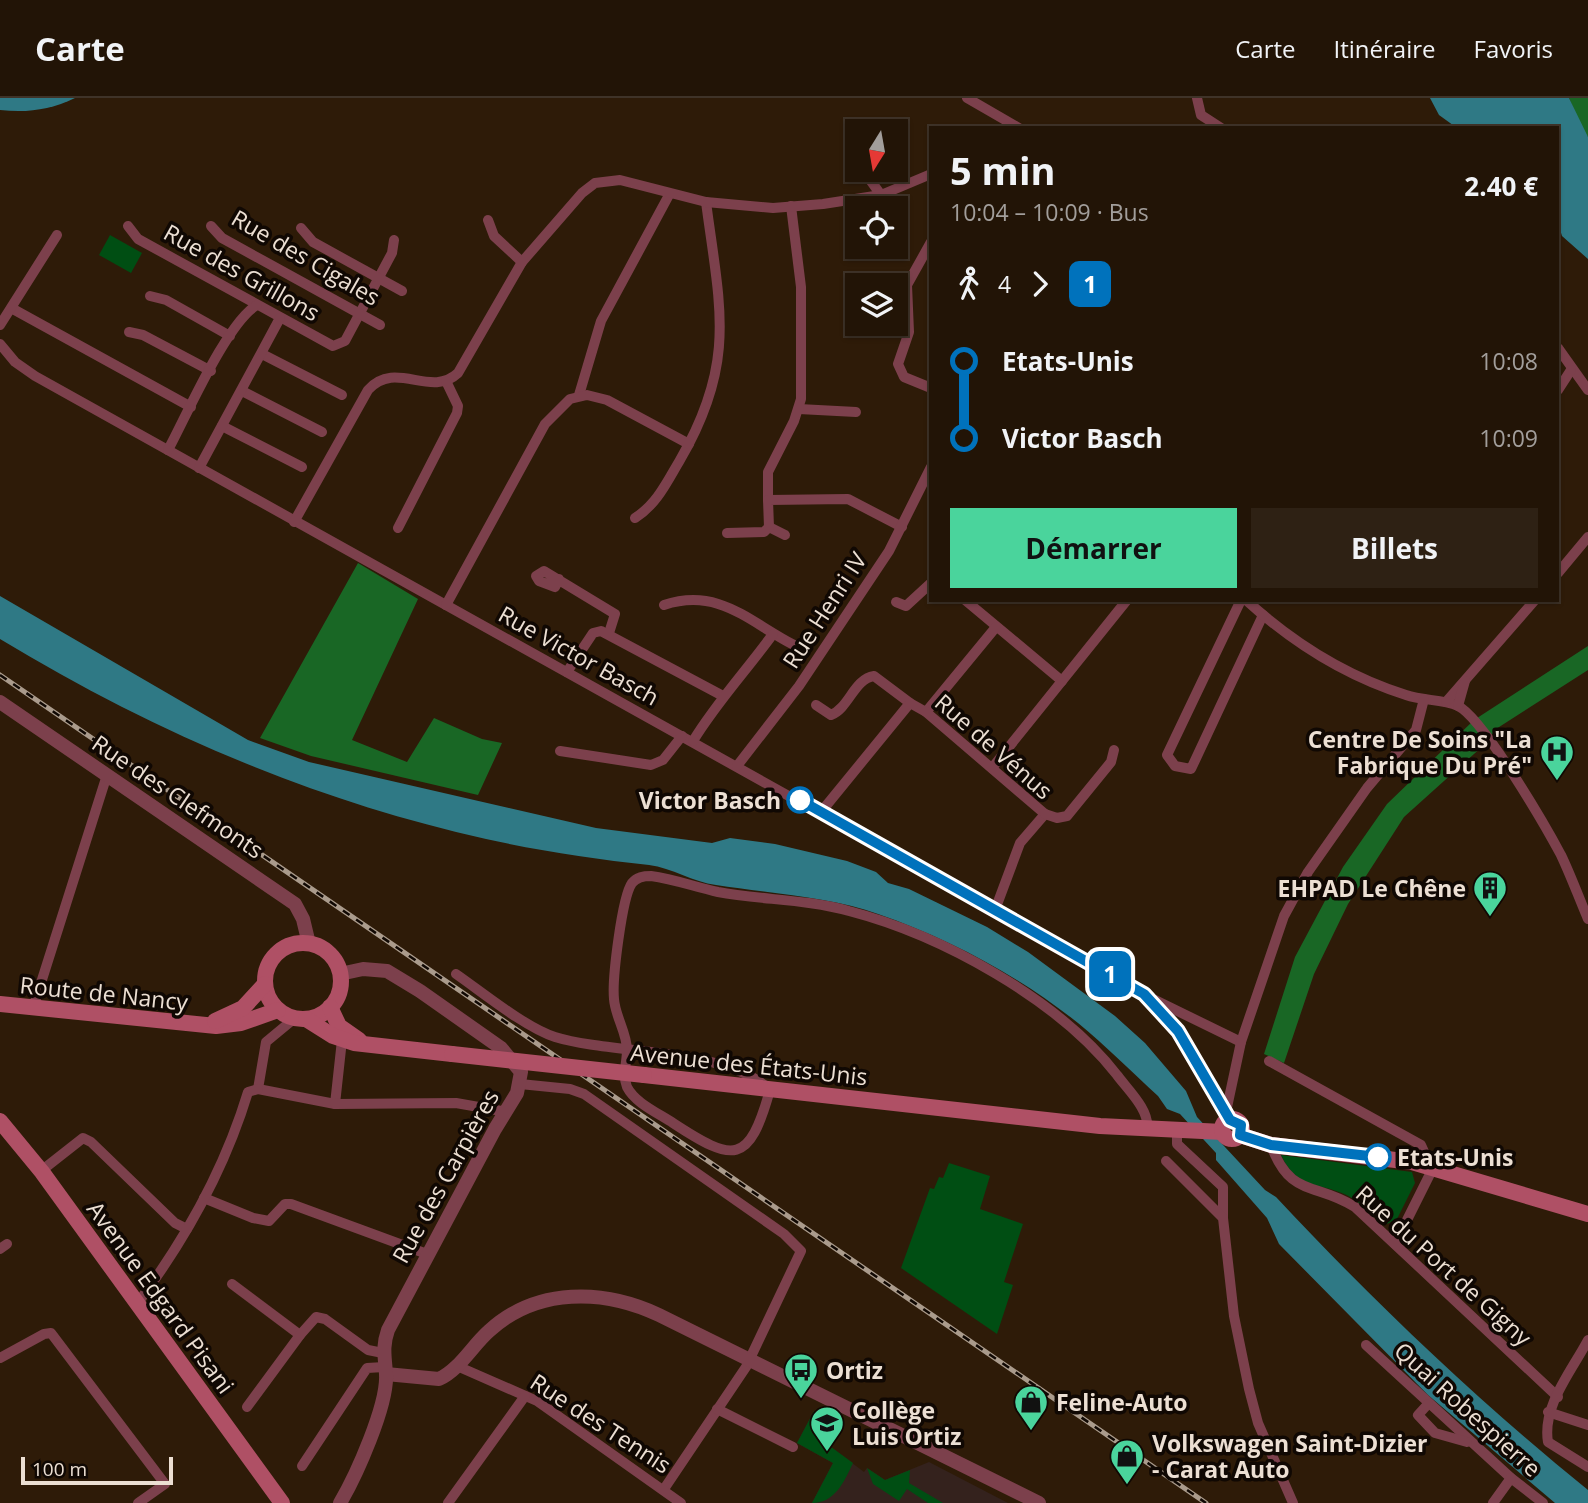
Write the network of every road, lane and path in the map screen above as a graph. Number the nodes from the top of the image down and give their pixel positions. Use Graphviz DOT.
graph roads {
  1 [pos="967,98"];
  2 [pos="1197,98"];
  3 [pos="1016,126"];
  4 [pos="1218,126"];
  5 [pos="929,175"];
  6 [pos="872,182"];
  7 [pos="669,195"];
  8 [pos="881,195"];
  9 [pos="706,202"];
  10 [pos="791,206"];
  11 [pos="488,220"];
  12 [pos="128,226"];
  13 [pos="211,226"];
  14 [pos="301,228"];
  15 [pos="57,235"];
  16 [pos="394,240"];
  17 [pos="929,246"];
  18 [pos="522,262"];
  19 [pos="378,278"];
  20 [pos="402,290"];
  21 [pos="150,296"];
  22 [pos="257,305"];
  23 [pos="13,309"];
  24 [pos="359,314"];
  25 [pos="280,318"];
  26 [pos="380,325"];
  27 [pos="0,326"];
  28 [pos="129,332"];
  29 [pos="230,336"];
  30 [pos="0,344"];
  31 [pos="1559,350"];
  32 [pos="262,354"];
  33 [pos="1571,370"];
  34 [pos="211,371"];
  35 [pos="446,381"];
  36 [pos="929,387"];
  37 [pos="1559,388"];
  38 [pos="1588,390"];
  39 [pos="242,391"];
  40 [pos="342,395"];
  41 [pos="579,395"];
  42 [pos="191,407"];
  43 [pos="799,409"];
  44 [pos="856,412"];
  45 [pos="222,426"];
  46 [pos="322,432"];
  47 [pos="689,444"];
  48 [pos="168,450"];
  49 [pos="302,467"];
  50 [pos="199,468"];
  51 [pos="929,473"];
  52 [pos="768,500"];
  53 [pos="635,518"];
  54 [pos="294,523"];
  55 [pos="769,527"];
  56 [pos="902,527"];
  57 [pos="398,528"];
  58 [pos="727,533"];
  59 [pos="785,535"];
  60 [pos="1588,537"];
  61 [pos="1559,572"];
  62 [pos="559,579"];
  63 [pos="929,585"];
  64 [pos="896,602"];
  65 [pos="967,602"];
  66 [pos="1125,602"];
  67 [pos="1245,602"];
  68 [pos="1247,602"];
  69 [pos="1533,602"];
  70 [pos="446,605"];
  71 [pos="664,606"];
  72 [pos="1263,615"];
  73 [pos="996,627"];
  74 [pos="609,633"];
  75 [pos="773,634"];
  76 [pos="794,645"];
  77 [pos="567,672"];
  78 [pos="1062,681"];
  79 [pos="1465,681"];
  80 [pos="723,696"];
  81 [pos="1424,699"];
  82 [pos="0,702"];
  83 [pos="1446,702"];
  84 [pos="911,703"];
  85 [pos="816,705"];
  86 [pos="1458,706"];
  87 [pos="926,712"];
  88 [pos="687,738"];
  89 [pos="1114,750"];
  90 [pos="560,751"];
  91 [pos="737,766"];
  92 [pos="992,768"];
  93 [pos="107,775"];
  94 [pos="821,812"];
  95 [pos="1045,814"];
  96 [pos="995,910"];
  97 [pos="1588,919"];
  98 [pos="309,944"];
  99 [pos="340,974"];
  100 [pos="456,974"];
  101 [pos="265,984"];
  102 [pos="1144,994"];
  103 [pos="0,1004"];
  104 [pos="330,1007"];
  105 [pos="33,1008"];
  106 [pos="278,1010"];
  107 [pos="301,1018"];
  108 [pos="203,1026"];
  109 [pos="342,1040"];
  110 [pos="1241,1042"];
  111 [pos="367,1045"];
  112 [pos="627,1049"];
  113 [pos="1269,1060"];
  114 [pos="520,1084"];
  115 [pos="258,1089"];
  116 [pos="770,1090"];
  117 [pos="335,1104"];
  118 [pos="507,1112"];
  119 [pos="0,1121"];
  120 [pos="1224,1124"];
  121 [pos="1147,1129"];
  122 [pos="1177,1130"];
  123 [pos="1271,1145"];
  124 [pos="1166,1161"];
  125 [pos="1432,1167"];
  126 [pos="41,1171"];
  127 [pos="204,1198"];
  128 [pos="1588,1214"];
  129 [pos="1223,1218"];
  130 [pos="187,1229"];
  131 [pos="1395,1244"];
  132 [pos="427,1254"];
  133 [pos="232,1284"];
  134 [pos="137,1304"];
  135 [pos="300,1335"];
  136 [pos="1588,1340"];
  137 [pos="1366,1345"];
  138 [pos="0,1358"];
  139 [pos="749,1361"];
  140 [pos="384,1365"];
  141 [pos="457,1366"];
  142 [pos="524,1396"];
  143 [pos="1558,1397"];
  144 [pos="1428,1404"];
  145 [pos="247,1407"];
  146 [pos="718,1409"];
  147 [pos="1548,1412"];
  148 [pos="1588,1425"];
  149 [pos="1472,1443"];
  150 [pos="793,1447"];
  151 [pos="302,1466"];
  152 [pos="1588,1467"];
  153 [pos="1511,1478"];
  154 [pos="671,1498"];
  155 [pos="1023,1498"];
  156 [pos="138,1503"];
  157 [pos="282,1503"];
  158 [pos="340,1503"];
  159 [pos="448,1503"];
  160 [pos="1039,1503"];
  161 [pos="1293,1503"];
  162 [pos="1493,1503"];
  163 [pos="1543,1503"];
  1 -- 3 [label="street"];
  2 -- 4 [label="street"];
  5 -- 8 [label="street"];
  6 -- 8 [label="street"];
  7 -- 9 [label="street"];
  7 -- 18 [label="street"];
  7 -- 41 [label="street"];
  8 -- 10 [label="street"];
  9 -- 10 [label="street"];
  9 -- 47 [label="street"];
  10 -- 43 [label="street"];
  11 -- 18 [label="street"];
  12 -- 22 [label="street, Rue des Grillons"];
  13 -- 24 [label="street, Rue des Cigales"];
  14 -- 19 [label="street"];
  15 -- 23 [label="street"];
  16 -- 19 [label="street"];
  17 -- 36 [label="street"];
  18 -- 35 [label="street"];
  19 -- 20 [label="street"];
  19 -- 24 [label="street"];
  21 -- 29 [label="street"];
  22 -- 25 [label="street, Rue des Grillons"];
  22 -- 29 [label="street"];
  23 -- 27 [label="street"];
  23 -- 42 [label="street"];
  24 -- 25 [label="street, Rue des Grillons"];
  24 -- 26 [label="street, Rue des Cigales"];
  25 -- 32 [label="street"];
  28 -- 34 [label="street"];
  29 -- 34 [label="street"];
  30 -- 48 [label="street, Rue Victor Basch"];
  31 -- 33 [label="street"];
  32 -- 39 [label="street"];
  32 -- 40 [label="street"];
  33 -- 37 [label="street"];
  33 -- 38 [label="street"];
  34 -- 42 [label="street"];
  35 -- 54 [label="street"];
  35 -- 57 [label="street"];
  39 -- 45 [label="street"];
  39 -- 46 [label="street"];
  41 -- 47 [label="street"];
  41 -- 70 [label="street"];
  42 -- 48 [label="street"];
  43 -- 44 [label="street"];
  43 -- 52 [label="street"];
  45 -- 49 [label="street"];
  45 -- 50 [label="street"];
  47 -- 53 [label="street"];
  48 -- 50 [label="street, Rue Victor Basch"];
  50 -- 54 [label="street, Rue Victor Basch"];
  51 -- 56 [label="street, Rue Henri IV"];
  52 -- 55 [label="street"];
  52 -- 56 [label="street"];
  54 -- 70 [label="street, Rue Victor Basch"];
  55 -- 58 [label="street"];
  55 -- 59 [label="street"];
  56 -- 91 [label="street, Rue Henri IV"];
  60 -- 61 [label="street"];
  62 -- 74 [label="street"];
  63 -- 64 [label="street"];
  65 -- 73 [label="street"];
  66 -- 78 [label="street"];
  67 -- 72 [label="street"];
  68 -- 72 [label="street"];
  69 -- 79 [label="street"];
  70 -- 77 [label="street, Rue Victor Basch"];
  71 -- 75 [label="street"];
  72 -- 81 [label="street"];
  73 -- 78 [label="street"];
  73 -- 87 [label="street"];
  74 -- 77 [label="street"];
  74 -- 80 [label="street"];
  75 -- 76 [label="street"];
  75 -- 80 [label="street"];
  77 -- 88 [label="street, Rue Victor Basch"];
  78 -- 92 [label="street"];
  79 -- 83 [label="street"];
  79 -- 86 [label="street"];
  80 -- 88 [label="street"];
  81 -- 83 [label="street"];
  81 -- 110 [label="street"];
  82 -- 93 [label="street, Rue des Clefmonts"];
  83 -- 86 [label="street"];
  84 -- 85 [label="street"];
  84 -- 87 [label="street, Rue de Vénus"];
  84 -- 94 [label="street, Rue de Vénus"];
  86 -- 97 [label="street"];
  87 -- 92 [label="street, Rue de Vénus"];
  88 -- 90 [label="street"];
  88 -- 91 [label="street, Rue Victor Basch"];
  89 -- 95 [label="street"];
  91 -- 94 [label="street, Rue Victor Basch"];
  92 -- 95 [label="street, Rue de Vénus"];
  93 -- 98 [label="street, Rue des Clefmonts"];
  93 -- 105 [label="street"];
  94 -- 96 [label="street, Rue Victor Basch"];
  95 -- 96 [label="street, Rue de Vénus"];
  96 -- 102 [label="street, Rue Victor Basch"];
  98 -- 99 [label="main road"];
  98 -- 101 [label="main road"];
  99 -- 104 [label="main road"];
  99 -- 114 [label="street, Rue des Carpières"];
  100 -- 112 [label="street"];
  101 -- 106 [label="main road"];
  101 -- 108 [label="main road, Route de Nancy"];
  102 -- 110 [label="street, Rue Victor Basch"];
  102 -- 120 [label="street, Rue Victor Basch"];
  103 -- 105 [label="main road, Route de Nancy"];
  104 -- 107 [label="main road"];
  104 -- 111 [label="main road"];
  105 -- 108 [label="main road, Route de Nancy"];
  106 -- 107 [label="main road"];
  106 -- 108 [label="main road, Route de Nancy"];
  107 -- 109 [label="main road, Avenue des États-Unis"];
  107 -- 115 [label="street"];
  109 -- 111 [label="main road, Avenue des États-Unis"];
  109 -- 117 [label="street"];
  110 -- 120 [label="street"];
  111 -- 116 [label="main road, Avenue des États-Unis, bridge"];
  112 -- 116 [label="street"];
  112 -- 116 [label="street"];
  112 -- 121 [label="street"];
  113 -- 125 [label="street"];
  114 -- 118 [label="street, Rue des Carpières"];
  114 -- 139 [label="street"];
  115 -- 117 [label="street"];
  115 -- 127 [label="street"];
  116 -- 121 [label="main road, Avenue des États-Unis"];
  117 -- 118 [label="street"];
  118 -- 132 [label="street, Rue des Carpières"];
  119 -- 126 [label="main road, Avenue Edgard Pisani"];
  120 -- 122 [label="main road, Avenue des États-Unis"];
  120 -- 123 [label="main road"];
  121 -- 122 [label="main road, Avenue des États-Unis"];
  122 -- 129 [label="street"];
  123 -- 125 [label="main road"];
  123 -- 131 [label="street, Rue du Port de Gigny"];
  124 -- 129 [label="street"];
  125 -- 128 [label="main road"];
  125 -- 131 [label="street"];
  126 -- 130 [label="street"];
  126 -- 134 [label="main road, Avenue Edgard Pisani"];
  127 -- 130 [label="street"];
  127 -- 132 [label="street"];
  129 -- 161 [label="street"];
  130 -- 134 [label="street"];
  131 -- 143 [label="street, Rue du Port de Gigny"];
  132 -- 140 [label="street, Rue des Carpières"];
  133 -- 135 [label="street"];
  134 -- 157 [label="main road, Avenue Edgard Pisani"];
  135 -- 140 [label="street"];
  135 -- 145 [label="street"];
  136 -- 143 [label="street"];
  137 -- 144 [label="street, Quai Robespierre"];
  138 -- 156 [label="street"];
  139 -- 141 [label="street"];
  139 -- 146 [label="street"];
  139 -- 155 [label="street"];
  140 -- 141 [label="street"];
  140 -- 151 [label="street"];
  140 -- 158 [label="street, Rue des Carpières"];
  141 -- 142 [label="street, Rue des Tennis"];
  142 -- 154 [label="street, Rue des Tennis"];
  142 -- 159 [label="street"];
  143 -- 147 [label="street"];
  144 -- 149 [label="street, Quai Robespierre"];
  144 -- 149 [label="street"];
  146 -- 150 [label="street"];
  146 -- 154 [label="street"];
  147 -- 148 [label="street"];
  147 -- 152 [label="street"];
  149 -- 153 [label="street, Quai Robespierre"];
  153 -- 162 [label="street"];
  153 -- 163 [label="street, Quai Robespierre"];
  155 -- 160 [label="street"];
}
